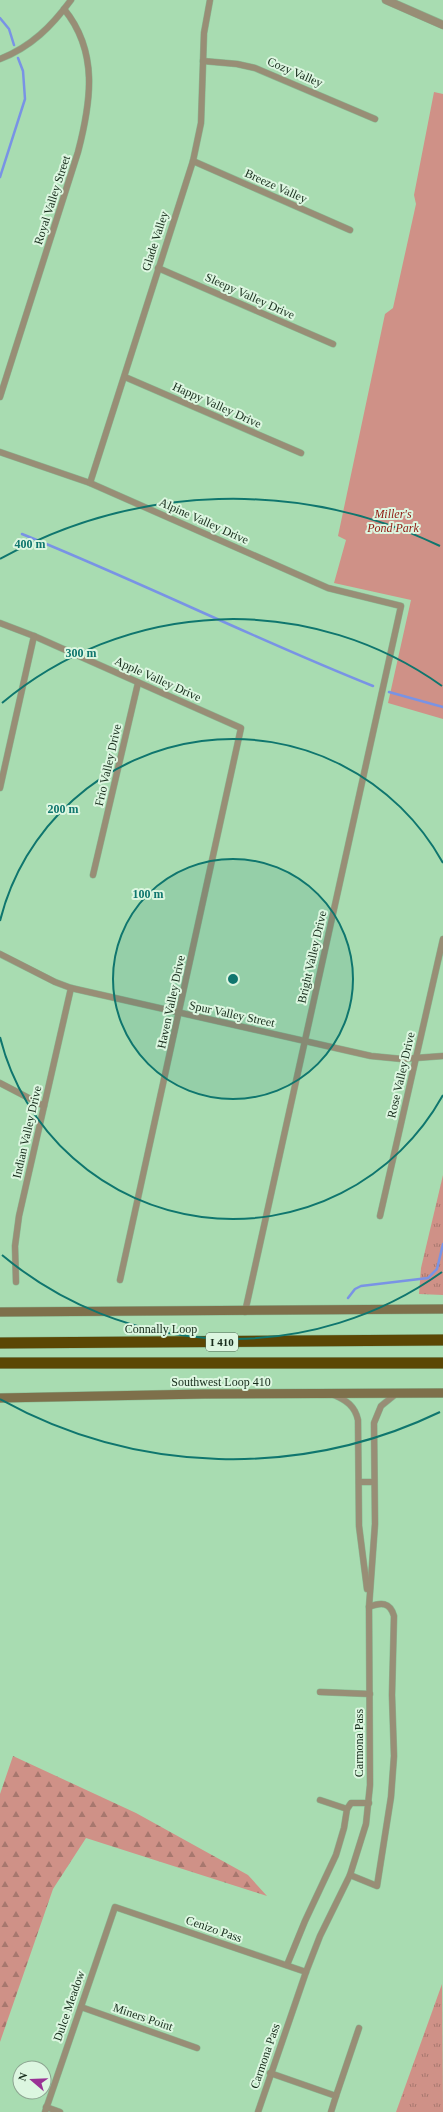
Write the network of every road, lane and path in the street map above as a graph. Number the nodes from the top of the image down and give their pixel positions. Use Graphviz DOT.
graph roads {
  1 [pos="71,0"];
  2 [pos="210,0"];
  3 [pos="386,0"];
  4 [pos="401,3"];
  5 [pos="64,9"];
  6 [pos="443,25"];
  7 [pos="0,58"];
  8 [pos="203,61"];
  9 [pos="375,119"];
  10 [pos="193,161"];
  11 [pos="350,230"];
  12 [pos="158,268"];
  13 [pos="333,344"];
  14 [pos="125,376"];
  15 [pos="0,397"];
  16 [pos="0,452"];
  17 [pos="301,453"];
  18 [pos="90,483"];
  19 [pos="401,606"];
  20 [pos="0,622"];
  21 [pos="34,636"];
  22 [pos="138,683"];
  23 [pos="241,728"];
  24 [pos="0,788"];
  25 [pos="93,875"];
  26 [pos="443,939"];
  27 [pos="0,954"];
  28 [pos="71,988"];
  29 [pos="180,1014"];
  30 [pos="304,1041"];
  31 [pos="443,1056"];
  32 [pos="416,1058"];
  33 [pos="0,1083"];
  34 [pos="44,1106"];
  35 [pos="380,1216"];
  36 [pos="120,1280"];
  37 [pos="16,1282"];
  38 [pos="443,1309"];
  39 [pos="0,1312"];
  40 [pos="245,1312"];
  41 [pos="443,1340"];
  42 [pos="0,1343"];
  43 [pos="0,1363"];
  44 [pos="443,1363"];
  45 [pos="397,1393"];
  46 [pos="443,1393"];
  47 [pos="334,1395"];
  48 [pos="0,1398"];
  49 [pos="359,1482"];
  50 [pos="374,1482"];
  51 [pos="369,1607"];
  52 [pos="320,1692"];
  53 [pos="370,1694"];
  54 [pos="320,1800"];
  55 [pos="369,1803"];
  56 [pos="347,1810"];
  57 [pos="350,1875"];
  58 [pos="115,1907"];
  59 [pos="287,1966"];
  60 [pos="306,1972"];
  61 [pos="81,2007"];
  62 [pos="359,2028"];
  63 [pos="198,2048"];
  64 [pos="270,2073"];
  65 [pos="336,2096"];
  66 [pos="46,2110"];
  67 [pos="60,2112"];
  68 [pos="258,2112"];
  69 [pos="331,2112"];
  1 -- 5 [label="street"];
  2 -- 8 [label="street, Glade Valley"];
  3 -- 4 [label="street"];
  4 -- 6 [label="street"];
  5 -- 7 [label="street"];
  5 -- 15 [label="street, Royal Valley Street"];
  8 -- 9 [label="street, Cozy Valley"];
  8 -- 10 [label="street, Glade Valley"];
  10 -- 11 [label="street, Breeze Valley"];
  10 -- 12 [label="street, Glade Valley"];
  12 -- 13 [label="street, Sleepy Valley Drive"];
  12 -- 14 [label="street, Glade Valley"];
  14 -- 17 [label="street, Happy Valley Drive"];
  14 -- 18 [label="street, Glade Valley"];
  16 -- 18 [label="street, Alpine Valley Drive"];
  18 -- 19 [label="street, Alpine Valley Drive"];
  19 -- 30 [label="street, Bright Valley Drive"];
  20 -- 21 [label="street, Apple Valley Drive"];
  21 -- 22 [label="street, Apple Valley Drive"];
  21 -- 24 [label="street"];
  22 -- 23 [label="street, Apple Valley Drive"];
  22 -- 25 [label="street, Frio Valley Drive"];
  23 -- 29 [label="street, Haven Valley Drive"];
  26 -- 32 [label="street, Rose Valley Drive"];
  27 -- 28 [label="street, Spur Valley Street"];
  28 -- 29 [label="street, Spur Valley Street"];
  28 -- 34 [label="street, Indian Valley Drive"];
  29 -- 30 [label="street, Spur Valley Street"];
  29 -- 36 [label="street, Haven Valley Drive"];
  30 -- 32 [label="street, Spur Valley Street"];
  30 -- 40 [label="street, Bright Valley Drive"];
  31 -- 32 [label="street, Spur Valley Street"];
  32 -- 35 [label="street, Rose Valley Drive"];
  33 -- 34 [label="street"];
  34 -- 37 [label="street, Indian Valley Drive"];
  38 -- 40 [label="main road"];
  39 -- 40 [label="main road"];
  41 -- 42 [label="highway, Connally Loop / I 410"];
  43 -- 44 [label="highway, I 410"];
  45 -- 46 [label="main road, Southwest Loop 410"];
  45 -- 47 [label="main road, Southwest Loop 410"];
  45 -- 50 [label="street, Carmona Pass"];
  47 -- 48 [label="main road, Southwest Loop 410"];
  47 -- 49 [label="street, Carmona Pass"];
  49 -- 50 [label="street"];
  49 -- 51 [label="street, Carmona Pass"];
  50 -- 51 [label="street, Carmona Pass"];
  51 -- 53 [label="street, Carmona Pass"];
  51 -- 57 [label="street"];
  52 -- 53 [label="street"];
  53 -- 55 [label="street, Carmona Pass"];
  54 -- 56 [label="street"];
  55 -- 56 [label="street"];
  55 -- 57 [label="street, Carmona Pass"];
  56 -- 59 [label="street"];
  57 -- 60 [label="street, Carmona Pass"];
  58 -- 59 [label="street, Cenizo Pass"];
  58 -- 61 [label="street, Dulce Meadow"];
  59 -- 60 [label="street, Cenizo Pass"];
  60 -- 64 [label="street, Carmona Pass"];
  61 -- 63 [label="street, Miners Point"];
  61 -- 66 [label="street, Dulce Meadow"];
  62 -- 65 [label="street"];
  64 -- 65 [label="street"];
  64 -- 68 [label="street, Carmona Pass"];
  65 -- 69 [label="street"];
  66 -- 67 [label="street"];
}
